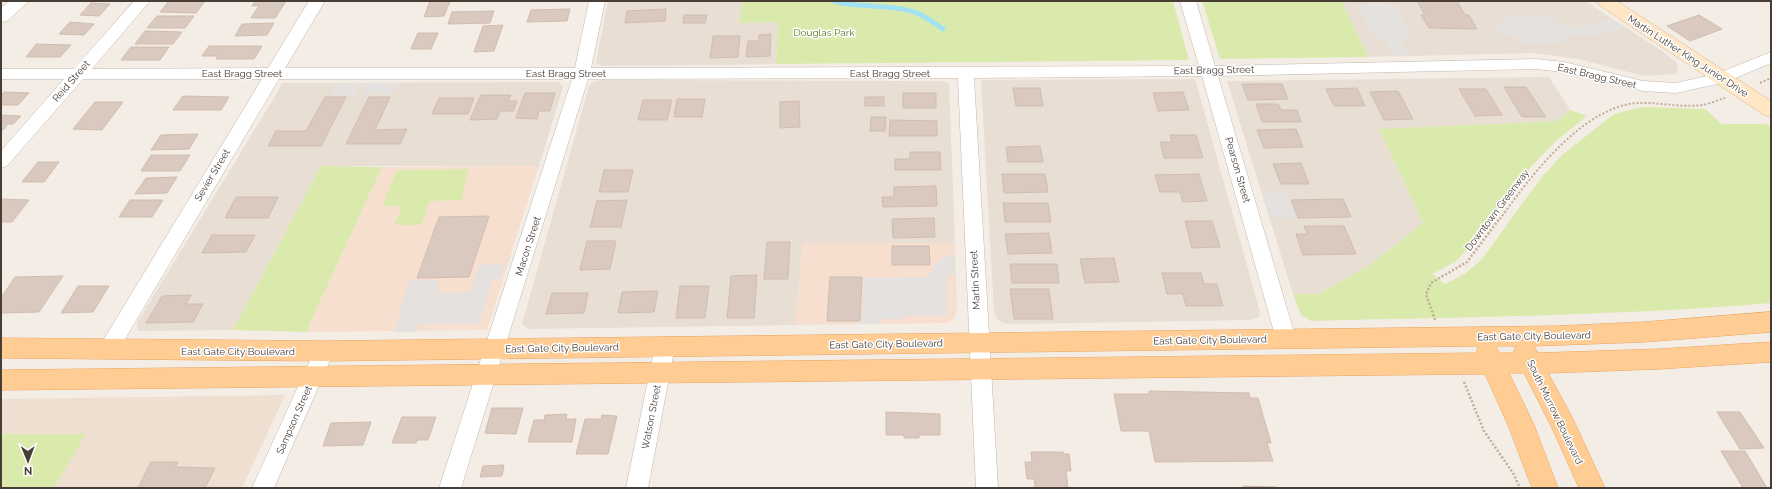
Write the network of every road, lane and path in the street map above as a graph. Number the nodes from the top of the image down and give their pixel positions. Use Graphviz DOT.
graph roads {
  1 [pos="20,1"];
  2 [pos="142,1"];
  3 [pos="317,1"];
  4 [pos="597,1"];
  5 [pos="1188,1"];
  6 [pos="1605,1"];
  7 [pos="1,17"];
  8 [pos="1771,57"];
  9 [pos="1209,71"];
  10 [pos="582,72"];
  11 [pos="966,72"];
  12 [pos="273,73"];
  13 [pos="1,74"];
  14 [pos="76,74"];
  15 [pos="1720,78"];
  16 [pos="1741,91"];
  17 [pos="1771,110"];
  18 [pos="1,162"];
  19 [pos="1435,321"];
  20 [pos="1771,322"];
  21 [pos="1480,337"];
  22 [pos="1517,337"];
  23 [pos="1286,339"];
  24 [pos="979,343"];
  25 [pos="665,346"];
  26 [pos="1,348"];
  27 [pos="495,349"];
  28 [pos="108,350"];
  29 [pos="324,351"];
  30 [pos="1771,352"];
  31 [pos="1493,363"];
  32 [pos="1531,363"];
  33 [pos="980,369"];
  34 [pos="660,372"];
  35 [pos="487,376"];
  36 [pos="313,377"];
  37 [pos="1,380"];
  38 [pos="1466,387"];
  39 [pos="263,488"];
  40 [pos="450,488"];
  41 [pos="637,488"];
  42 [pos="987,488"];
  43 [pos="1520,488"];
  44 [pos="1545,488"];
  45 [pos="1592,488"];
  1 -- 7 [label="street"];
  2 -- 14 [label="street, Reid Street"];
  3 -- 12 [label="street, Sevier Street"];
  4 -- 10 [label="street, Macon Street"];
  5 -- 9 [label="street, Pearson Street"];
  6 -- 15 [label="main road, Martin Luther King Junior Drive"];
  8 -- 15 [label="street, East Bragg Street"];
  9 -- 11 [label="street, East Bragg Street"];
  9 -- 15 [label="street, East Bragg Street"];
  9 -- 23 [label="street, Pearson Street"];
  10 -- 11 [label="street, East Bragg Street"];
  10 -- 12 [label="street, East Bragg Street"];
  10 -- 27 [label="street, Macon Street"];
  11 -- 24 [label="street, Martin Street"];
  12 -- 14 [label="street, East Bragg Street"];
  12 -- 28 [label="street, Sevier Street"];
  13 -- 14 [label="street, East Bragg Street"];
  14 -- 18 [label="street, Reid Street"];
  15 -- 16 [label="main road, Martin Luther King Junior Drive"];
  16 -- 17 [label="main road, Martin Luther King Junior Drive"];
  16 -- 19 [label="path, Downtown Greenway"];
  20 -- 22 [label="main road, East Gate City Boulevard"];
  21 -- 22 [label="main road, East Gate City Boulevard"];
  21 -- 23 [label="main road, East Gate City Boulevard"];
  21 -- 31 [label="main road"];
  22 -- 32 [label="main road, South Murrow Boulevard"];
  23 -- 24 [label="main road, East Gate City Boulevard"];
  24 -- 25 [label="main road, East Gate City Boulevard"];
  24 -- 33 [label="street, Martin Street"];
  25 -- 27 [label="main road, East Gate City Boulevard"];
  25 -- 34 [label="street, Watson Street"];
  26 -- 28 [label="main road, East Gate City Boulevard"];
  27 -- 29 [label="main road, East Gate City Boulevard"];
  27 -- 35 [label="street, Macon Street"];
  28 -- 29 [label="main road, East Gate City Boulevard"];
  29 -- 36 [label="street, Sampson Street"];
  30 -- 32 [label="main road"];
  31 -- 32 [label="main road"];
  31 -- 33 [label="main road"];
  31 -- 44 [label="main road"];
  32 -- 45 [label="main road, South Murrow Boulevard"];
  33 -- 34 [label="main road"];
  33 -- 42 [label="street, Martin Street"];
  34 -- 35 [label="main road"];
  34 -- 41 [label="street, Watson Street"];
  35 -- 36 [label="main road"];
  35 -- 40 [label="street, Macon Street"];
  36 -- 37 [label="main road"];
  36 -- 39 [label="street, Sampson Street"];
  38 -- 43 [label="path"];
}
